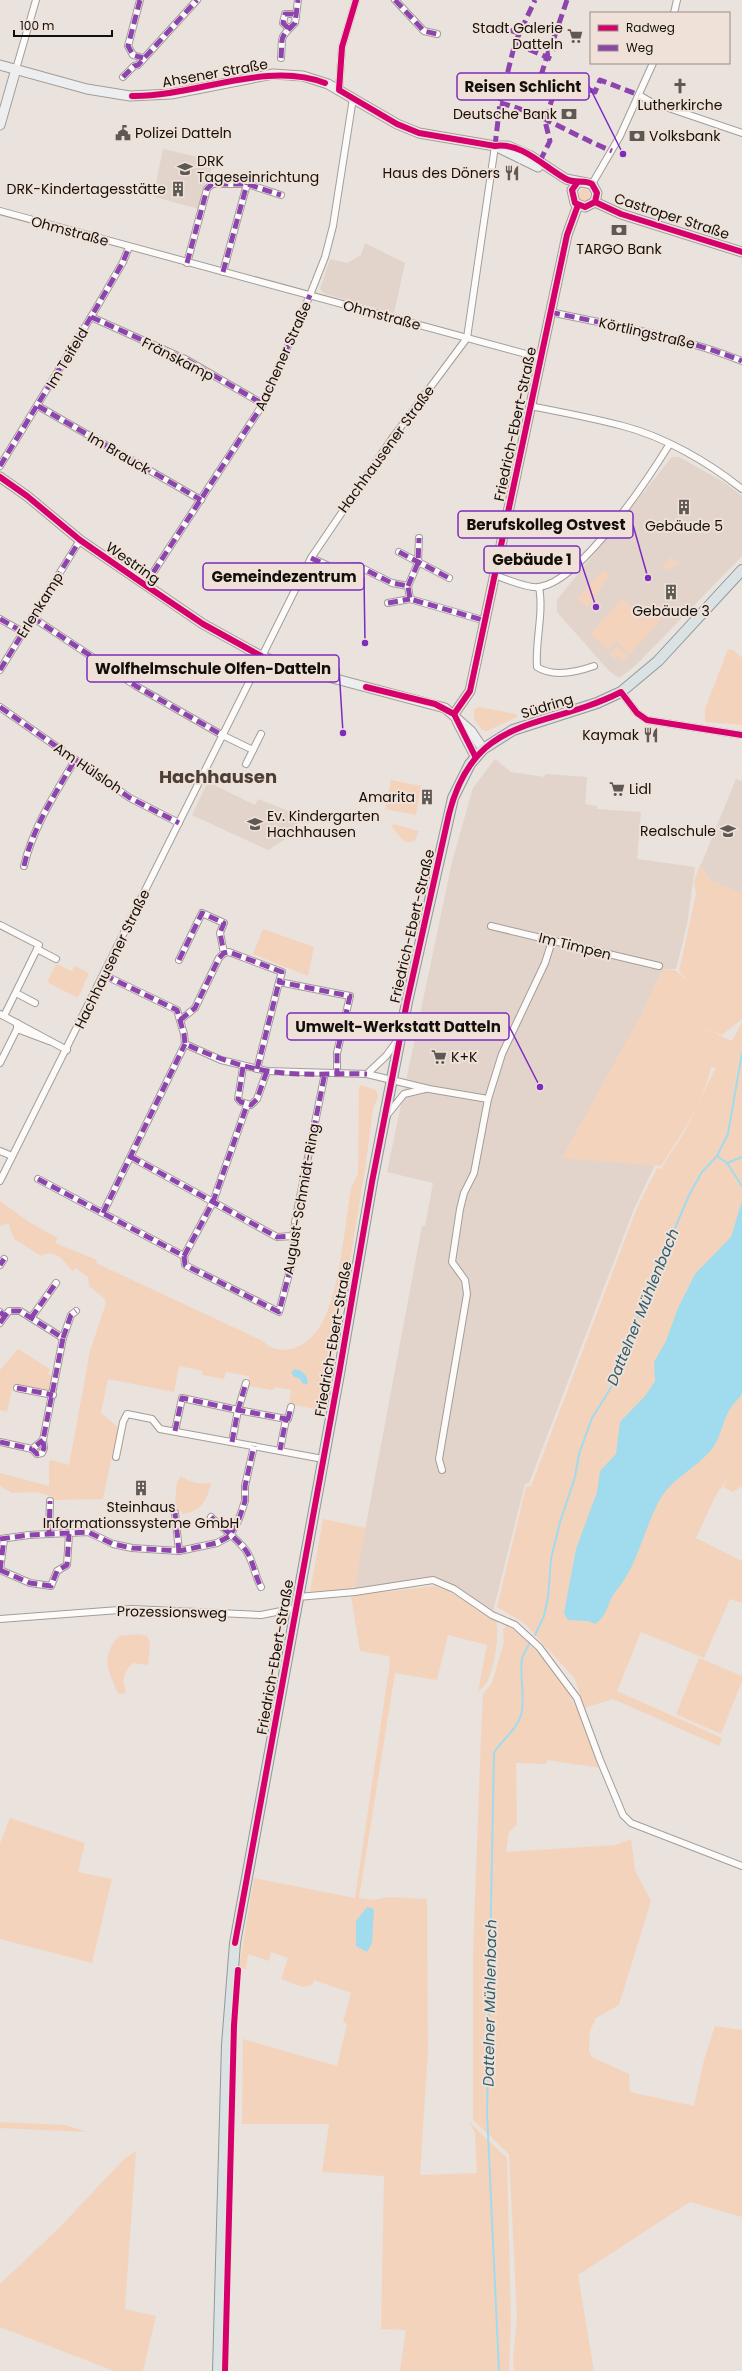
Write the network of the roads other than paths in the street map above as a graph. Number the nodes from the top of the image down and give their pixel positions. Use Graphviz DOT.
graph roads {
  1 [pos="36,0"];
  2 [pos="140,0"];
  3 [pos="197,0"];
  4 [pos="298,0"];
  5 [pos="356,0"];
  6 [pos="395,0"];
  7 [pos="677,0"];
  8 [pos="674,12"];
  9 [pos="296,17"];
  10 [pos="288,28"];
  11 [pos="437,34"];
  12 [pos="144,58"];
  13 [pos="281,58"];
  14 [pos="653,64"];
  15 [pos="0,65"];
  16 [pos="16,69"];
  17 [pos="123,77"];
  18 [pos="339,90"];
  19 [pos="639,95"];
  20 [pos="353,98"];
  21 [pos="0,125"];
  22 [pos="742,133"];
  23 [pos="495,146"];
  24 [pos="247,184"];
  25 [pos="592,184"];
  26 [pos="574,187"];
  27 [pos="281,195"];
  28 [pos="595,202"];
  29 [pos="578,206"];
  30 [pos="0,212"];
  31 [pos="129,247"];
  32 [pos="742,252"];
  33 [pos="187,263"];
  34 [pos="224,272"];
  35 [pos="310,295"];
  36 [pos="550,312"];
  37 [pos="91,317"];
  38 [pos="467,338"];
  39 [pos="541,358"];
  40 [pos="742,361"];
  41 [pos="263,404"];
  42 [pos="38,406"];
  43 [pos="530,406"];
  44 [pos="669,444"];
  45 [pos="0,466"];
  46 [pos="0,477"];
  47 [pos="742,489"];
  48 [pos="201,500"];
  49 [pos="419,538"];
  50 [pos="80,540"];
  51 [pos="399,552"];
  52 [pos="311,558"];
  53 [pos="418,563"];
  54 [pos="742,570"];
  55 [pos="495,575"];
  56 [pos="449,578"];
  57 [pos="145,585"];
  58 [pos="408,586"];
  59 [pos="539,587"];
  60 [pos="410,599"];
  61 [pos="388,603"];
  62 [pos="32,617"];
  63 [pos="0,619"];
  64 [pos="486,621"];
  65 [pos="23,632"];
  66 [pos="261,656"];
  67 [pos="594,666"];
  68 [pos="0,670"];
  69 [pos="620,692"];
  70 [pos="0,707"];
  71 [pos="454,714"];
  72 [pos="261,734"];
  73 [pos="222,735"];
  74 [pos="742,735"];
  75 [pos="483,749"];
  76 [pos="253,750"];
  77 [pos="475,756"];
  78 [pos="75,760"];
  79 [pos="246,764"];
  80 [pos="179,823"];
  81 [pos="24,866"];
  82 [pos="0,925"];
  83 [pos="491,926"];
  84 [pos="552,941"];
  85 [pos="37,949"];
  86 [pos="224,953"];
  87 [pos="56,959"];
  88 [pos="179,960"];
  89 [pos="659,966"];
  90 [pos="104,975"];
  91 [pos="279,982"];
  92 [pos="16,992"];
  93 [pos="36,1003"];
  94 [pos="2,1015"];
  95 [pos="180,1020"];
  96 [pos="17,1026"];
  97 [pos="399,1039"];
  98 [pos="185,1044"];
  99 [pos="67,1050"];
  100 [pos="0,1063"];
  101 [pos="243,1067"];
  102 [pos="257,1069"];
  103 [pos="266,1071"];
  104 [pos="325,1073"];
  105 [pos="337,1073"];
  106 [pos="367,1074"];
  107 [pos="392,1079"];
  108 [pos="429,1089"];
  109 [pos="488,1099"];
  110 [pos="247,1105"];
  111 [pos="384,1120"];
  112 [pos="0,1151"];
  113 [pos="12,1156"];
  114 [pos="131,1157"];
  115 [pos="38,1179"];
  116 [pos="0,1181"];
  117 [pos="213,1202"];
  118 [pos="103,1213"];
  119 [pos="293,1236"];
  120 [pos="184,1256"];
  121 [pos="4,1259"];
  122 [pos="0,1265"];
  123 [pos="56,1283"];
  124 [pos="76,1311"];
  125 [pos="3,1314"];
  126 [pos="31,1318"];
  127 [pos="0,1323"];
  128 [pos="63,1338"];
  129 [pos="246,1383"];
  130 [pos="17,1388"];
  131 [pos="53,1395"];
  132 [pos="291,1407"];
  133 [pos="238,1410"];
  134 [pos="286,1419"];
  135 [pos="175,1431"];
  136 [pos="43,1440"];
  137 [pos="0,1442"];
  138 [pos="232,1442"];
  139 [pos="254,1446"];
  140 [pos="32,1449"];
  141 [pos="280,1450"];
  142 [pos="116,1457"];
  143 [pos="323,1459"];
  144 [pos="442,1470"];
  145 [pos="50,1501"];
  146 [pos="175,1513"];
  147 [pos="211,1518"];
  148 [pos="49,1534"];
  149 [pos="69,1534"];
  150 [pos="230,1536"];
  151 [pos="2,1539"];
  152 [pos="179,1551"];
  153 [pos="0,1570"];
  154 [pos="261,1587"];
  155 [pos="303,1597"];
  156 [pos="296,1608"];
  157 [pos="0,1619"];
  158 [pos="742,1866"];
  159 [pos="218,2371"];
  1 -- 16 [label="street"];
  2 -- 12 [label="street"];
  3 -- 12 [label="street"];
  4 -- 9 [label="street"];
  5 -- 18 [label="street"];
  6 -- 11 [label="street"];
  7 -- 8 [label="street"];
  9 -- 10 [label="street"];
  9 -- 10 [label="street"];
  10 -- 13 [label="street"];
  12 -- 17 [label="street"];
  14 -- 19 [label="street"];
  15 -- 16 [label="street, Ahsener Straße"];
  16 -- 18 [label="street, Ahsener Straße"];
  16 -- 21 [label="street"];
  18 -- 20 [label="street, Ahsener Straße"];
  19 -- 22 [label="street"];
  19 -- 25 [label="street"];
  20 -- 23 [label="street, Ahsener Straße"];
  20 -- 35 [label="street, Aachener Straße"];
  23 -- 26 [label="street"];
  23 -- 38 [label="street, Hachhausener Straße"];
  24 -- 27 [label="street"];
  24 -- 33 [label="street"];
  24 -- 34 [label="street"];
  25 -- 26 [label="street"];
  25 -- 28 [label="street, Castroper Straße"];
  26 -- 29 [label="street"];
  28 -- 29 [label="street, Castroper Straße"];
  28 -- 32 [label="street, Castroper Straße"];
  29 -- 36 [label="street, Friedrich-Ebert-Straße"];
  30 -- 31 [label="street, Ohmstraße"];
  31 -- 33 [label="street, Ohmstraße"];
  31 -- 37 [label="street, Im Teifeld"];
  33 -- 34 [label="street, Ohmstraße"];
  34 -- 35 [label="street, Ohmstraße"];
  35 -- 38 [label="street, Ohmstraße"];
  35 -- 41 [label="street, Aachener Straße"];
  36 -- 39 [label="street, Friedrich-Ebert-Straße"];
  36 -- 40 [label="street, Körtlingstraße"];
  37 -- 41 [label="street, Fränskamp"];
  37 -- 42 [label="street, Im Teifeld"];
  38 -- 39 [label="street, Ohmstraße"];
  38 -- 52 [label="street, Hachhausener Straße"];
  39 -- 43 [label="street, Friedrich-Ebert-Straße"];
  41 -- 48 [label="street, Aachener Straße"];
  42 -- 45 [label="street, Im Teifeld"];
  42 -- 48 [label="street, Im Brauck"];
  43 -- 44 [label="street"];
  43 -- 55 [label="street, Friedrich-Ebert-Straße"];
  44 -- 47 [label="street"];
  44 -- 59 [label="street"];
  46 -- 50 [label="street, Westring"];
  48 -- 57 [label="street, Aachener Straße"];
  49 -- 53 [label="street"];
  50 -- 57 [label="street, Westring"];
  50 -- 62 [label="street, Erlenkamp"];
  51 -- 53 [label="street"];
  52 -- 58 [label="street"];
  52 -- 66 [label="street, Hachhausener Straße"];
  53 -- 56 [label="street"];
  53 -- 58 [label="street"];
  54 -- 69 [label="main road, Südring"];
  55 -- 59 [label="street"];
  55 -- 64 [label="street, Friedrich-Ebert-Straße"];
  57 -- 66 [label="street, Westring"];
  58 -- 60 [label="street"];
  59 -- 67 [label="street"];
  60 -- 61 [label="street"];
  60 -- 64 [label="street"];
  62 -- 65 [label="street, Erlenkamp"];
  62 -- 73 [label="street"];
  63 -- 65 [label="street"];
  64 -- 71 [label="street, Friedrich-Ebert-Straße"];
  65 -- 68 [label="street, Erlenkamp"];
  66 -- 71 [label="street, Westring"];
  66 -- 73 [label="street, Hachhausener Straße"];
  69 -- 74 [label="street"];
  69 -- 75 [label="main road, Südring"];
  70 -- 78 [label="street, Am Hülsloh"];
  71 -- 75 [label="street, Westring"];
  71 -- 77 [label="street"];
  72 -- 76 [label="street"];
  73 -- 76 [label="street"];
  73 -- 80 [label="street, Hachhausener Straße"];
  75 -- 77 [label="main road, Friedrich-Ebert-Straße"];
  76 -- 79 [label="street"];
  77 -- 97 [label="main road, Friedrich-Ebert-Straße"];
  78 -- 80 [label="street, Am Hülsloh"];
  78 -- 81 [label="street"];
  80 -- 90 [label="street, Hachhausener Straße"];
  82 -- 85 [label="street"];
  83 -- 84 [label="street, Im Timpen"];
  84 -- 89 [label="street, Im Timpen"];
  84 -- 109 [label="street"];
  85 -- 87 [label="street"];
  85 -- 92 [label="street"];
  86 -- 88 [label="street"];
  86 -- 91 [label="street"];
  86 -- 95 [label="street"];
  90 -- 95 [label="street"];
  90 -- 99 [label="street, Hachhausener Straße"];
  91 -- 102 [label="street"];
  91 -- 105 [label="street"];
  92 -- 93 [label="street"];
  92 -- 94 [label="street"];
  94 -- 96 [label="street"];
  95 -- 98 [label="street"];
  96 -- 99 [label="street"];
  96 -- 100 [label="street"];
  97 -- 106 [label="street, Friedrich-Ebert-Straße"];
  97 -- 107 [label="main road, Friedrich-Ebert-Straße"];
  98 -- 101 [label="street"];
  98 -- 114 [label="street"];
  99 -- 113 [label="street, Hachhausener Straße"];
  101 -- 102 [label="street"];
  101 -- 110 [label="street"];
  102 -- 103 [label="street"];
  103 -- 104 [label="street"];
  103 -- 110 [label="street"];
  104 -- 105 [label="street"];
  104 -- 119 [label="street, August-Schmidt-Ring"];
  105 -- 106 [label="street"];
  106 -- 107 [label="street"];
  107 -- 108 [label="street"];
  107 -- 111 [label="main road, Friedrich-Ebert-Straße"];
  108 -- 109 [label="street"];
  108 -- 111 [label="street"];
  109 -- 144 [label="street"];
  110 -- 117 [label="street"];
  111 -- 143 [label="main road, Friedrich-Ebert-Straße"];
  112 -- 113 [label="street"];
  113 -- 116 [label="street, Hachhausener Straße"];
  114 -- 117 [label="street"];
  114 -- 118 [label="street"];
  115 -- 118 [label="street, August-Schmidt-Ring"];
  117 -- 119 [label="street"];
  117 -- 120 [label="street"];
  118 -- 120 [label="street, August-Schmidt-Ring"];
  119 -- 120 [label="street, August-Schmidt-Ring"];
  121 -- 122 [label="street"];
  123 -- 126 [label="street"];
  124 -- 128 [label="street"];
  125 -- 126 [label="street"];
  125 -- 127 [label="street"];
  126 -- 128 [label="street"];
  128 -- 131 [label="street"];
  129 -- 133 [label="street"];
  130 -- 131 [label="street"];
  131 -- 136 [label="street"];
  132 -- 134 [label="street"];
  133 -- 134 [label="street"];
  133 -- 135 [label="street"];
  133 -- 138 [label="street"];
  134 -- 141 [label="street"];
  135 -- 138 [label="street"];
  135 -- 142 [label="street"];
  136 -- 140 [label="street"];
  136 -- 140 [label="street"];
  137 -- 140 [label="street"];
  138 -- 139 [label="street"];
  139 -- 141 [label="street"];
  139 -- 150 [label="street"];
  141 -- 143 [label="street"];
  143 -- 155 [label="main road, Friedrich-Ebert-Straße"];
  145 -- 148 [label="street"];
  146 -- 152 [label="street"];
  147 -- 150 [label="street"];
  148 -- 149 [label="street"];
  148 -- 151 [label="street"];
  149 -- 152 [label="street"];
  149 -- 153 [label="street"];
  150 -- 152 [label="street"];
  150 -- 154 [label="street"];
  151 -- 153 [label="street"];
  155 -- 156 [label="main road, Friedrich-Ebert-Straße"];
  155 -- 158 [label="street"];
  156 -- 157 [label="street, Prozessionsweg"];
  156 -- 159 [label="main road, Friedrich-Ebert-Straße"];
}
